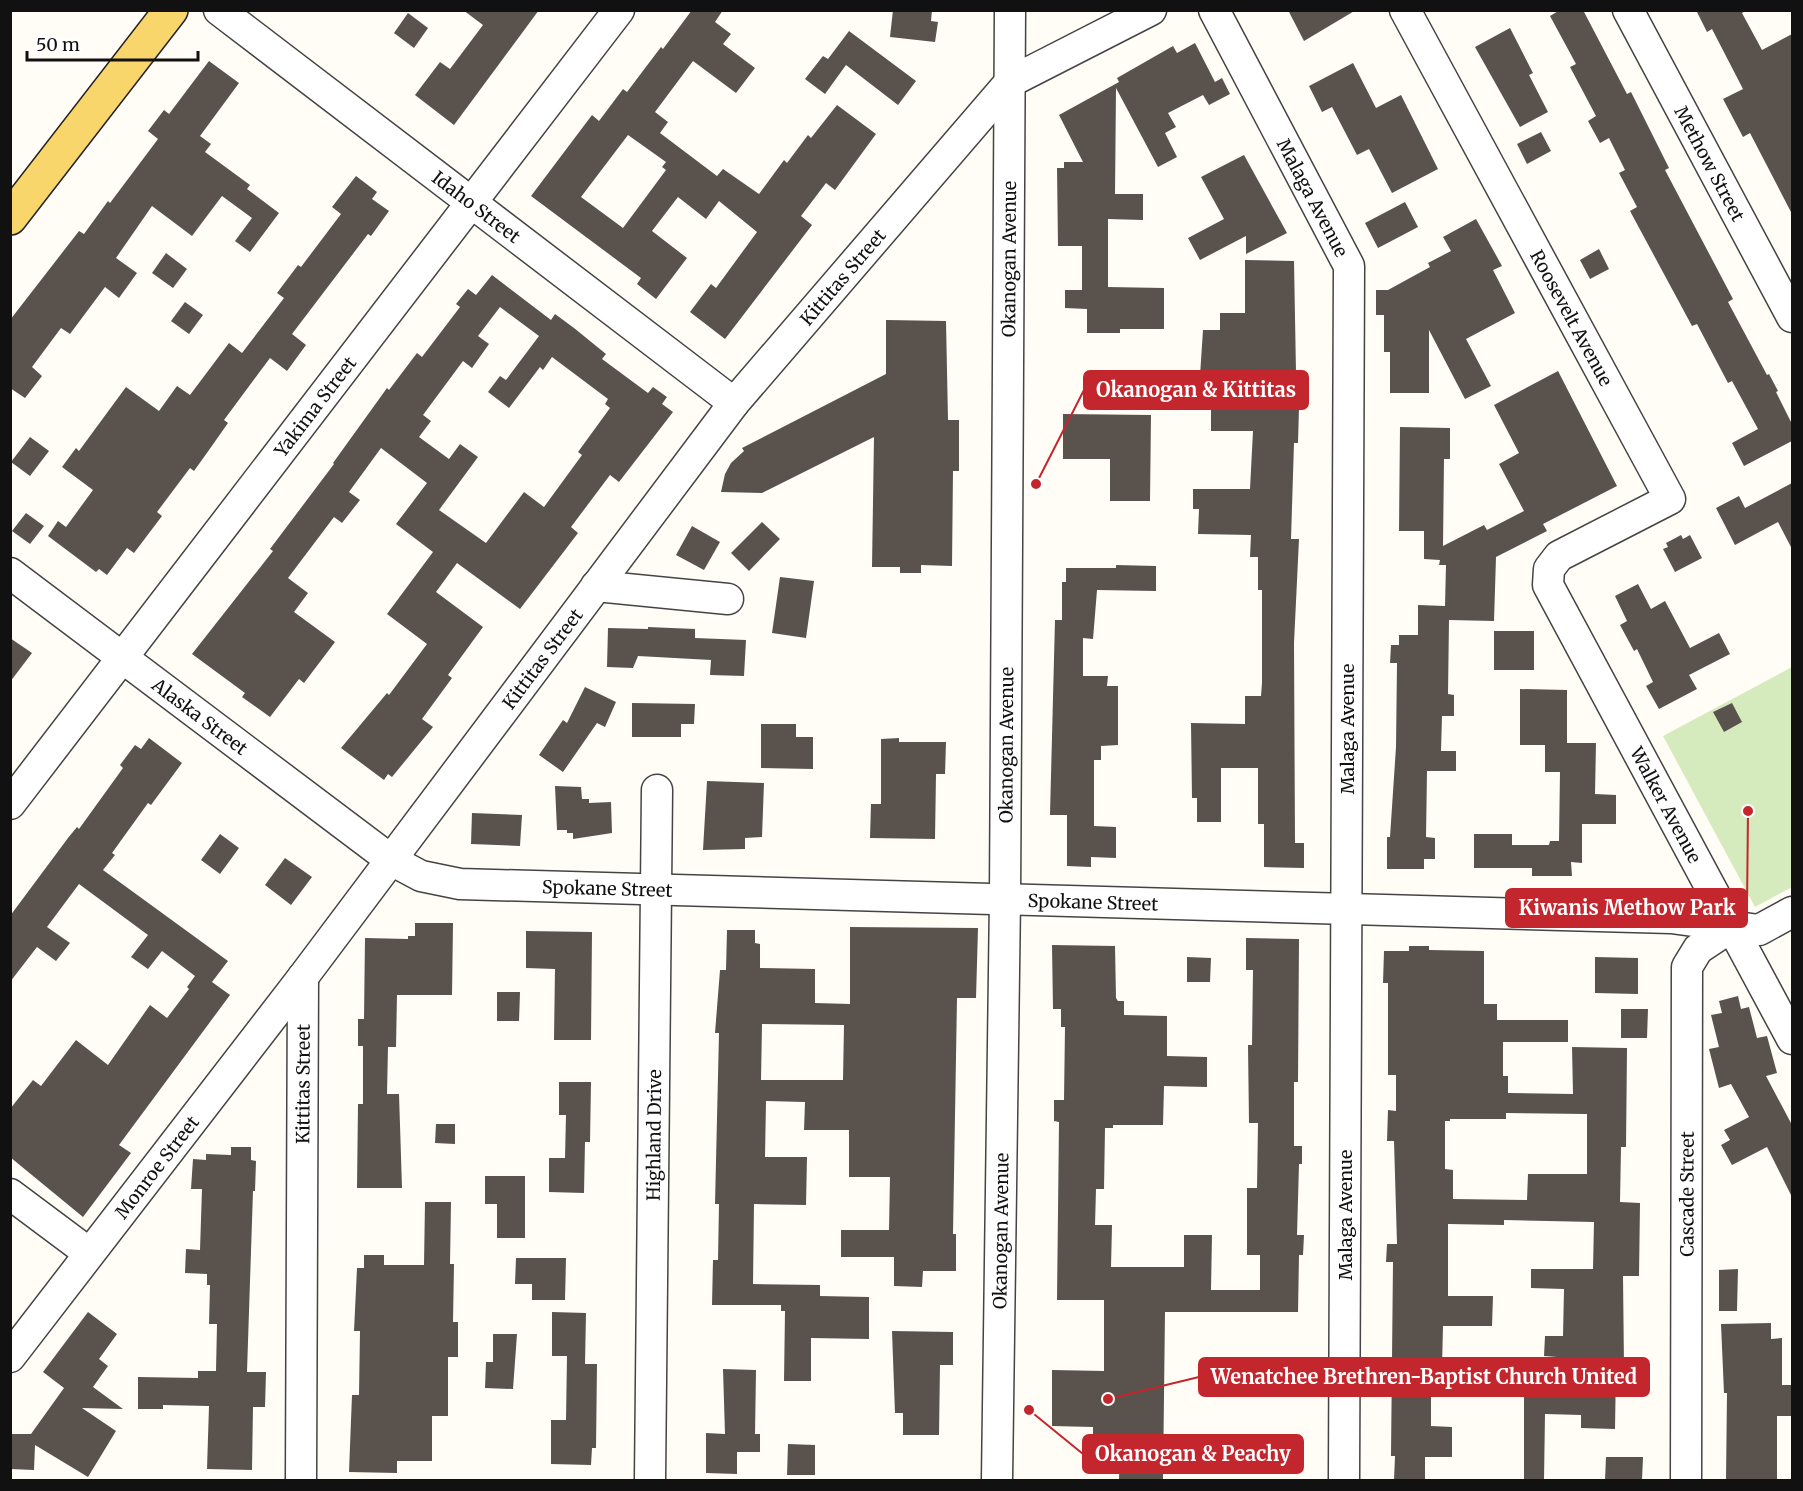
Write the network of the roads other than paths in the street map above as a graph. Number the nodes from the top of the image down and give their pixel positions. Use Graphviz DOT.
graph roads {
  1 [pos="171,10"];
  2 [pos="219,10"];
  3 [pos="619,10"];
  4 [pos="1010,10"];
  5 [pos="1151,10"];
  6 [pos="1214,10"];
  7 [pos="1405,10"];
  8 [pos="1628,10"];
  9 [pos="1010,82"];
  10 [pos="471,202"];
  11 [pos="10,218"];
  12 [pos="1792,317"];
  13 [pos="734,403"];
  14 [pos="1549,569"];
  15 [pos="10,573"];
  16 [pos="596,586"];
  17 [pos="728,600"];
  18 [pos="123,658"];
  19 [pos="657,790"];
  20 [pos="10,804"];
  21 [pos="391,860"];
  22 [pos="655,890"];
  23 [pos="1005,899"];
  24 [pos="1346,910"];
  25 [pos="1792,912"];
  26 [pos="1731,927"];
  27 [pos="303,977"];
  28 [pos="1792,1039"];
  29 [pos="10,1194"];
  30 [pos="89,1253"];
  31 [pos="10,1356"];
  32 [pos="301,1480"];
  33 [pos="650,1480"];
  34 [pos="997,1480"];
  35 [pos="1344,1480"];
  36 [pos="1686,1480"];
  1 -- 11 [label="main road"];
  2 -- 10 [label="street, Idaho Street"];
  3 -- 10 [label="street, Yakima Street"];
  4 -- 9 [label="street, Okanogan Avenue"];
  5 -- 9 [label="street, Kittitas Street"];
  6 -- 24 [label="street, Malaga Avenue"];
  7 -- 14 [label="street, Roosevelt Avenue"];
  8 -- 12 [label="street, Methow Street"];
  9 -- 13 [label="street, Kittitas Street"];
  9 -- 23 [label="street, Okanogan Avenue"];
  10 -- 13 [label="street, Idaho Street"];
  10 -- 18 [label="street, Yakima Street"];
  13 -- 16 [label="street, Kittitas Street"];
  14 -- 26 [label="street, Walker Avenue"];
  15 -- 18 [label="street, Alaska Street"];
  16 -- 17 [label="street"];
  16 -- 21 [label="street, Kittitas Street"];
  18 -- 20 [label="street, Yakima Street"];
  18 -- 21 [label="street, Alaska Street"];
  19 -- 22 [label="street, Highland Drive"];
  21 -- 22 [label="street, Spokane Street"];
  21 -- 27 [label="street, Kittitas Street"];
  22 -- 23 [label="street, Spokane Street"];
  22 -- 33 [label="street, Highland Drive"];
  23 -- 24 [label="street, Spokane Street"];
  23 -- 34 [label="street, Okanogan Avenue"];
  24 -- 26 [label="street, Spokane Street"];
  24 -- 35 [label="street, Malaga Avenue"];
  25 -- 26 [label="street, Spokane Street"];
  26 -- 28 [label="street, Walker Avenue"];
  26 -- 36 [label="street, Cascade Street"];
  27 -- 30 [label="street, Monroe Street"];
  27 -- 32 [label="street, Kittitas Street"];
  29 -- 30 [label="street"];
  30 -- 31 [label="street, Monroe Street"];
}
